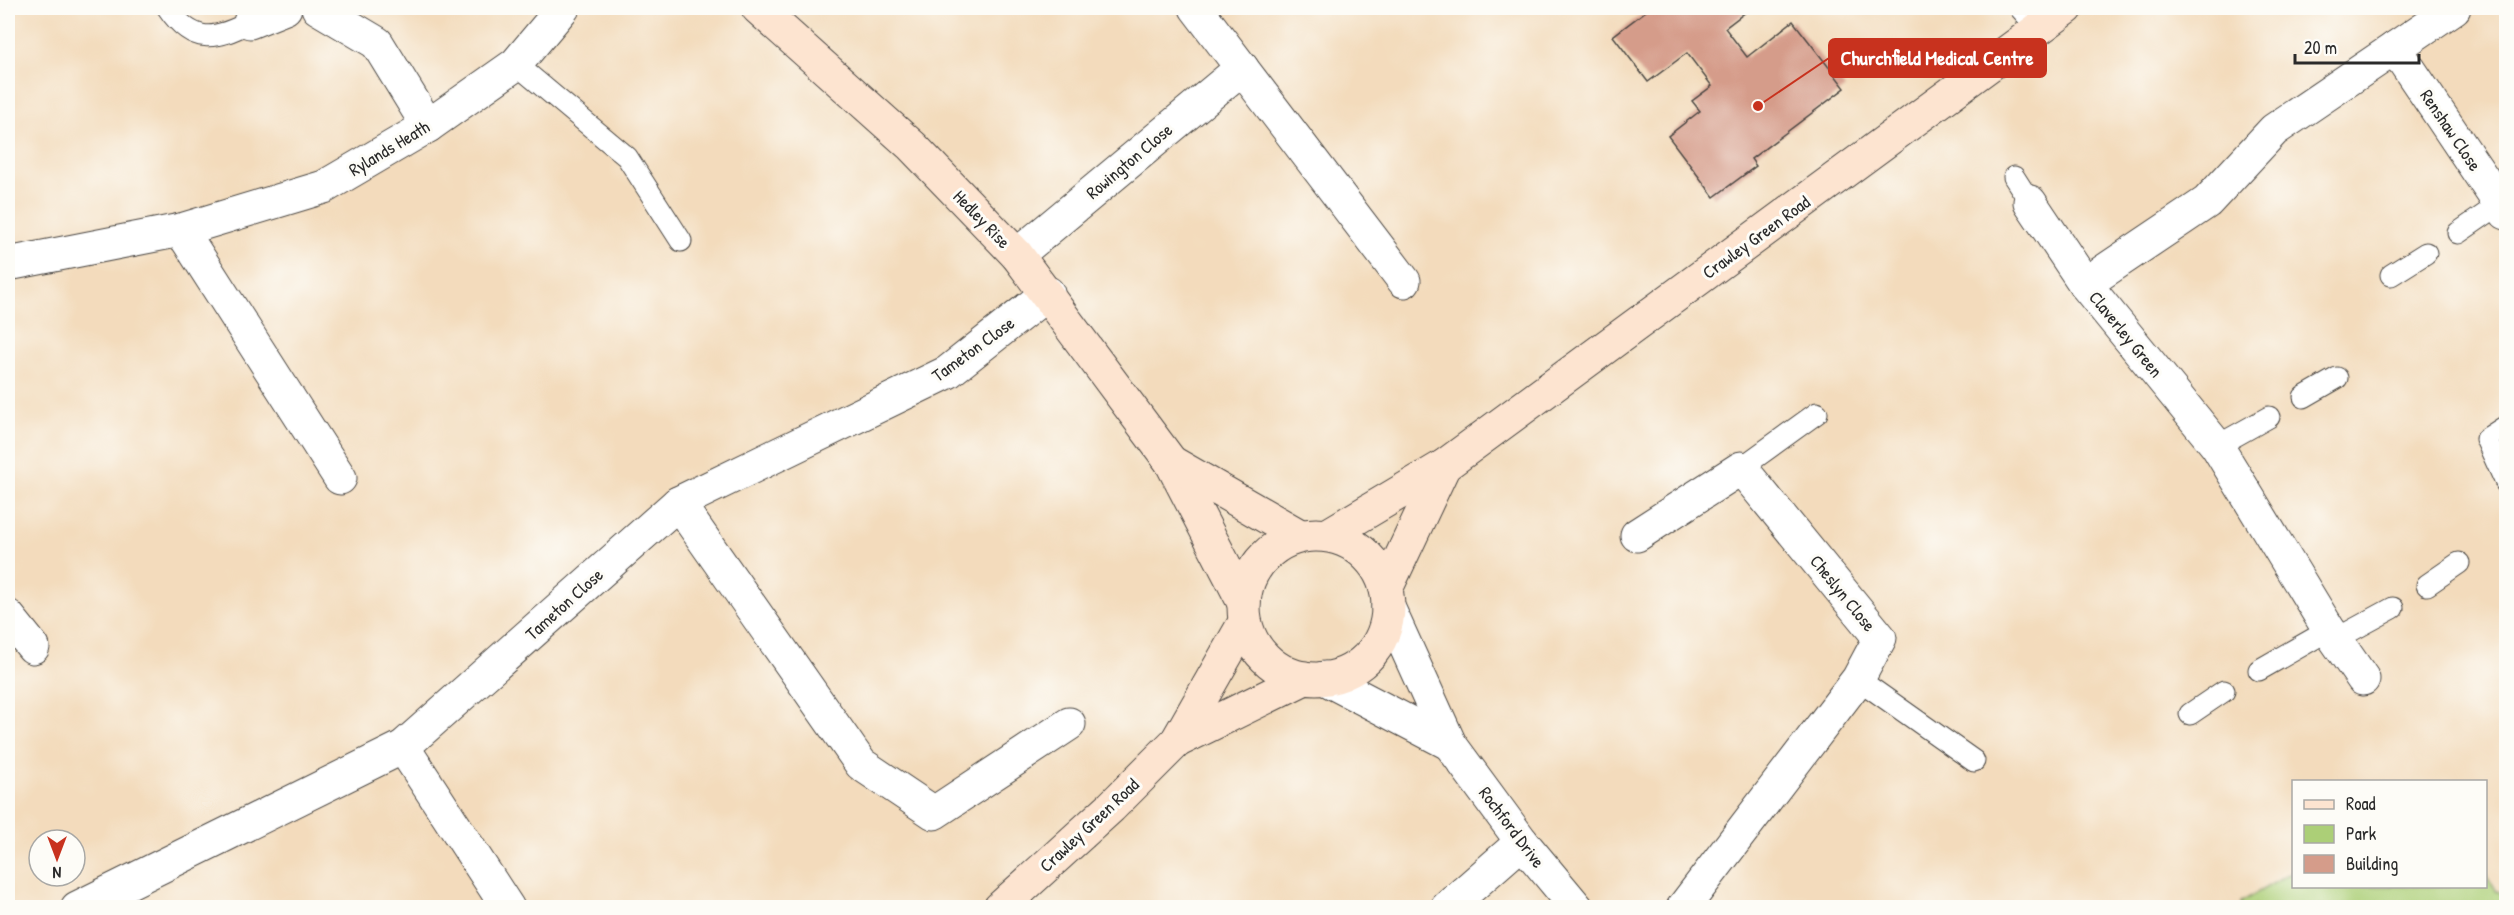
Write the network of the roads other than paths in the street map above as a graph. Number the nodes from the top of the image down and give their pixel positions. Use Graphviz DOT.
graph roads {
  1 [pos="168,8"];
  2 [pos="285,8"];
  3 [pos="318,8"];
  4 [pos="563,8"];
  5 [pos="758,8"];
  6 [pos="1196,8"];
  7 [pos="2067,8"];
  8 [pos="2454,8"];
  9 [pos="2029,18"];
  10 [pos="250,22"];
  11 [pos="2396,48"];
  12 [pos="516,64"];
  13 [pos="1242,68"];
  14 [pos="428,126"];
  15 [pos="2022,190"];
  16 [pos="2504,208"];
  17 [pos="181,230"];
  18 [pos="2458,232"];
  19 [pos="681,241"];
  20 [pos="2426,253"];
  21 [pos="1017,255"];
  22 [pos="8,264"];
  23 [pos="2391,275"];
  24 [pos="1404,281"];
  25 [pos="2085,284"];
  26 [pos="1048,293"];
  27 [pos="2337,378"];
  28 [pos="2304,397"];
  29 [pos="1817,413"];
  30 [pos="2269,417"];
  31 [pos="2506,426"];
  32 [pos="2217,446"];
  33 [pos="1171,462"];
  34 [pos="1444,466"];
  35 [pos="1741,468"];
  36 [pos="340,478"];
  37 [pos="2506,483"];
  38 [pos="678,503"];
  39 [pos="1637,535"];
  40 [pos="1314,536"];
  41 [pos="2459,563"];
  42 [pos="2427,585"];
  43 [pos="1387,598"];
  44 [pos="2393,608"];
  45 [pos="1244,613"];
  46 [pos="8,616"];
  47 [pos="2333,634"];
  48 [pos="33,647"];
  49 [pos="2259,670"];
  50 [pos="1315,678"];
  51 [pos="1857,679"];
  52 [pos="2363,679"];
  53 [pos="2224,691"];
  54 [pos="2190,714"];
  55 [pos="1069,724"];
  56 [pos="1178,741"];
  57 [pos="1450,744"];
  58 [pos="403,747"];
  59 [pos="1974,761"];
  60 [pos="1522,842"];
  61 [pos="77,908"];
  62 [pos="508,908"];
  63 [pos="1000,908"];
  64 [pos="1447,908"];
  65 [pos="1576,908"];
  66 [pos="1683,908"];
  1 -- 10 [label="lane"];
  2 -- 10 [label="street"];
  3 -- 14 [label="street"];
  4 -- 12 [label="street, Rylands Heath"];
  5 -- 21 [label="street, Hedley Rise"];
  6 -- 13 [label="street"];
  7 -- 9 [label="street, Crawley Green Road"];
  8 -- 11 [label="street, Claverley Green"];
  9 -- 34 [label="street, Crawley Green Road"];
  11 -- 16 [label="street, Renshaw Close"];
  11 -- 25 [label="street, Claverley Green"];
  12 -- 14 [label="street, Rylands Heath"];
  12 -- 19 [label="lane"];
  13 -- 21 [label="street, Rowington Close"];
  13 -- 24 [label="street"];
  14 -- 17 [label="street, Rylands Heath"];
  15 -- 25 [label="street"];
  16 -- 18 [label="lane"];
  17 -- 22 [label="street, Rylands Heath"];
  17 -- 36 [label="street"];
  20 -- 23 [label="lane"];
  21 -- 26 [label="street, Hedley Rise"];
  25 -- 32 [label="street, Claverley Green"];
  26 -- 33 [label="street, Hedley Rise"];
  26 -- 38 [label="street, Tameton Close"];
  27 -- 28 [label="lane"];
  29 -- 35 [label="lane"];
  30 -- 32 [label="lane"];
  31 -- 37 [label="lane"];
  32 -- 47 [label="street, Claverley Green"];
  33 -- 40 [label="street, Hedley Rise"];
  33 -- 45 [label="street, Hedley Rise"];
  34 -- 40 [label="street, Crawley Green Road"];
  34 -- 43 [label="street, Crawley Green Road"];
  35 -- 39 [label="street"];
  35 -- 51 [label="street, Cheslyn Close"];
  38 -- 55 [label="street"];
  38 -- 58 [label="street, Tameton Close"];
  40 -- 43 [label="street"];
  40 -- 45 [label="street"];
  41 -- 42 [label="lane"];
  43 -- 50 [label="street"];
  43 -- 57 [label="street, Rochford Drive"];
  44 -- 47 [label="lane"];
  45 -- 50 [label="street"];
  45 -- 56 [label="street, Crawley Green Road"];
  46 -- 48 [label="street"];
  47 -- 49 [label="lane"];
  47 -- 52 [label="street, Claverley Green"];
  50 -- 56 [label="street, Crawley Green Road"];
  50 -- 57 [label="street, Rochford Drive"];
  51 -- 59 [label="lane"];
  51 -- 66 [label="street, Cheslyn Close"];
  53 -- 54 [label="lane"];
  56 -- 63 [label="street, Crawley Green Road"];
  57 -- 60 [label="street, Rochford Drive"];
  58 -- 61 [label="street, Tameton Close"];
  58 -- 62 [label="street"];
  60 -- 64 [label="street"];
  60 -- 65 [label="street, Rochford Drive"];
}
